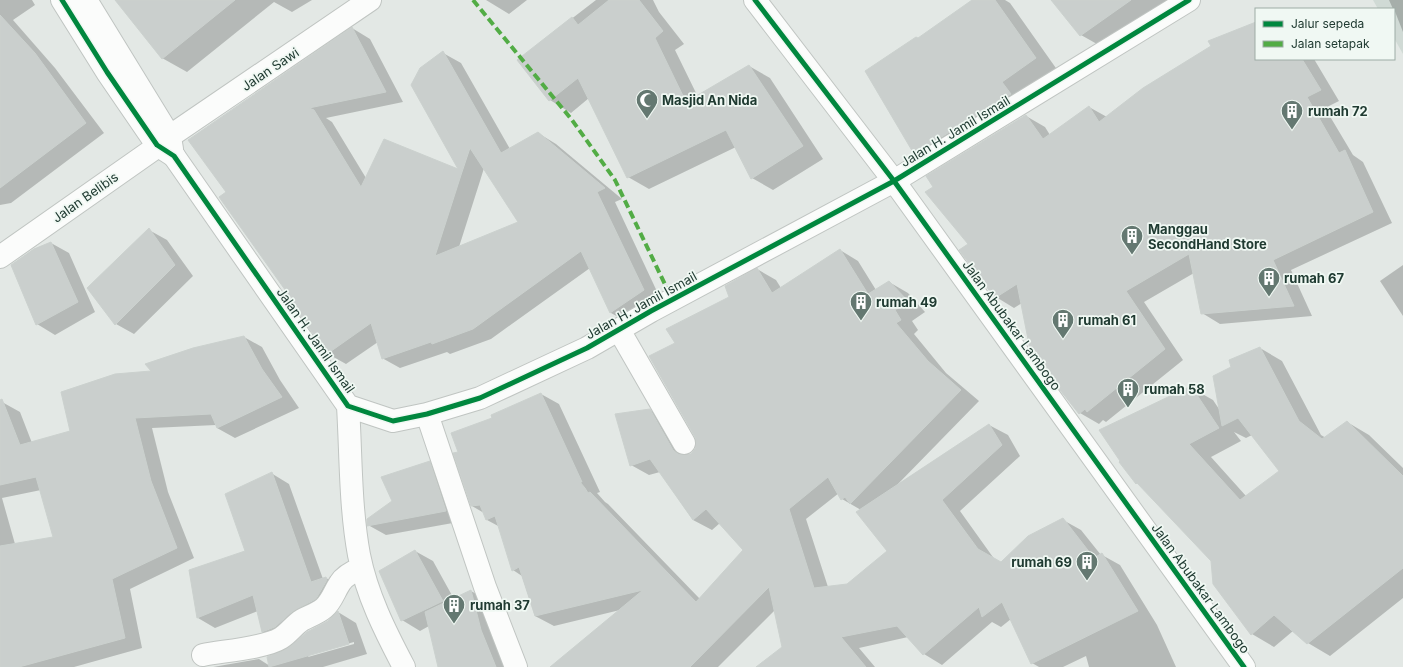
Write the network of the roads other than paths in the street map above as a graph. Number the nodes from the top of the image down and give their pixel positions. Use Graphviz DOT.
graph roads {
  1 [pos="62,0"];
  2 [pos="86,0"];
  3 [pos="370,0"];
  4 [pos="755,0"];
  5 [pos="1189,0"];
  6 [pos="167,146"];
  7 [pos="894,181"];
  8 [pos="0,257"];
  9 [pos="619,330"];
  10 [pos="348,406"];
  11 [pos="427,414"];
  12 [pos="684,443"];
  13 [pos="362,568"];
  14 [pos="203,655"];
  15 [pos="404,667"];
  16 [pos="516,667"];
  17 [pos="1244,667"];
  1 -- 6 [label="street"];
  2 -- 6 [label="street"];
  3 -- 6 [label="street, Jalan Sawi"];
  4 -- 7 [label="street, Jalan Abubakar Lambogo"];
  5 -- 7 [label="street, Jalan H. Jamil Ismail"];
  6 -- 8 [label="street, Jalan Belibis"];
  6 -- 10 [label="street, Jalan H. Jamil Ismail"];
  7 -- 9 [label="street, Jalan H. Jamil Ismail"];
  7 -- 17 [label="street, Jalan Abubakar Lambogo"];
  9 -- 11 [label="street, Jalan H. Jamil Ismail"];
  9 -- 12 [label="street"];
  10 -- 11 [label="street, Jalan H. Jamil Ismail"];
  10 -- 13 [label="street"];
  11 -- 16 [label="street"];
  13 -- 14 [label="street"];
  13 -- 15 [label="street"];
}
